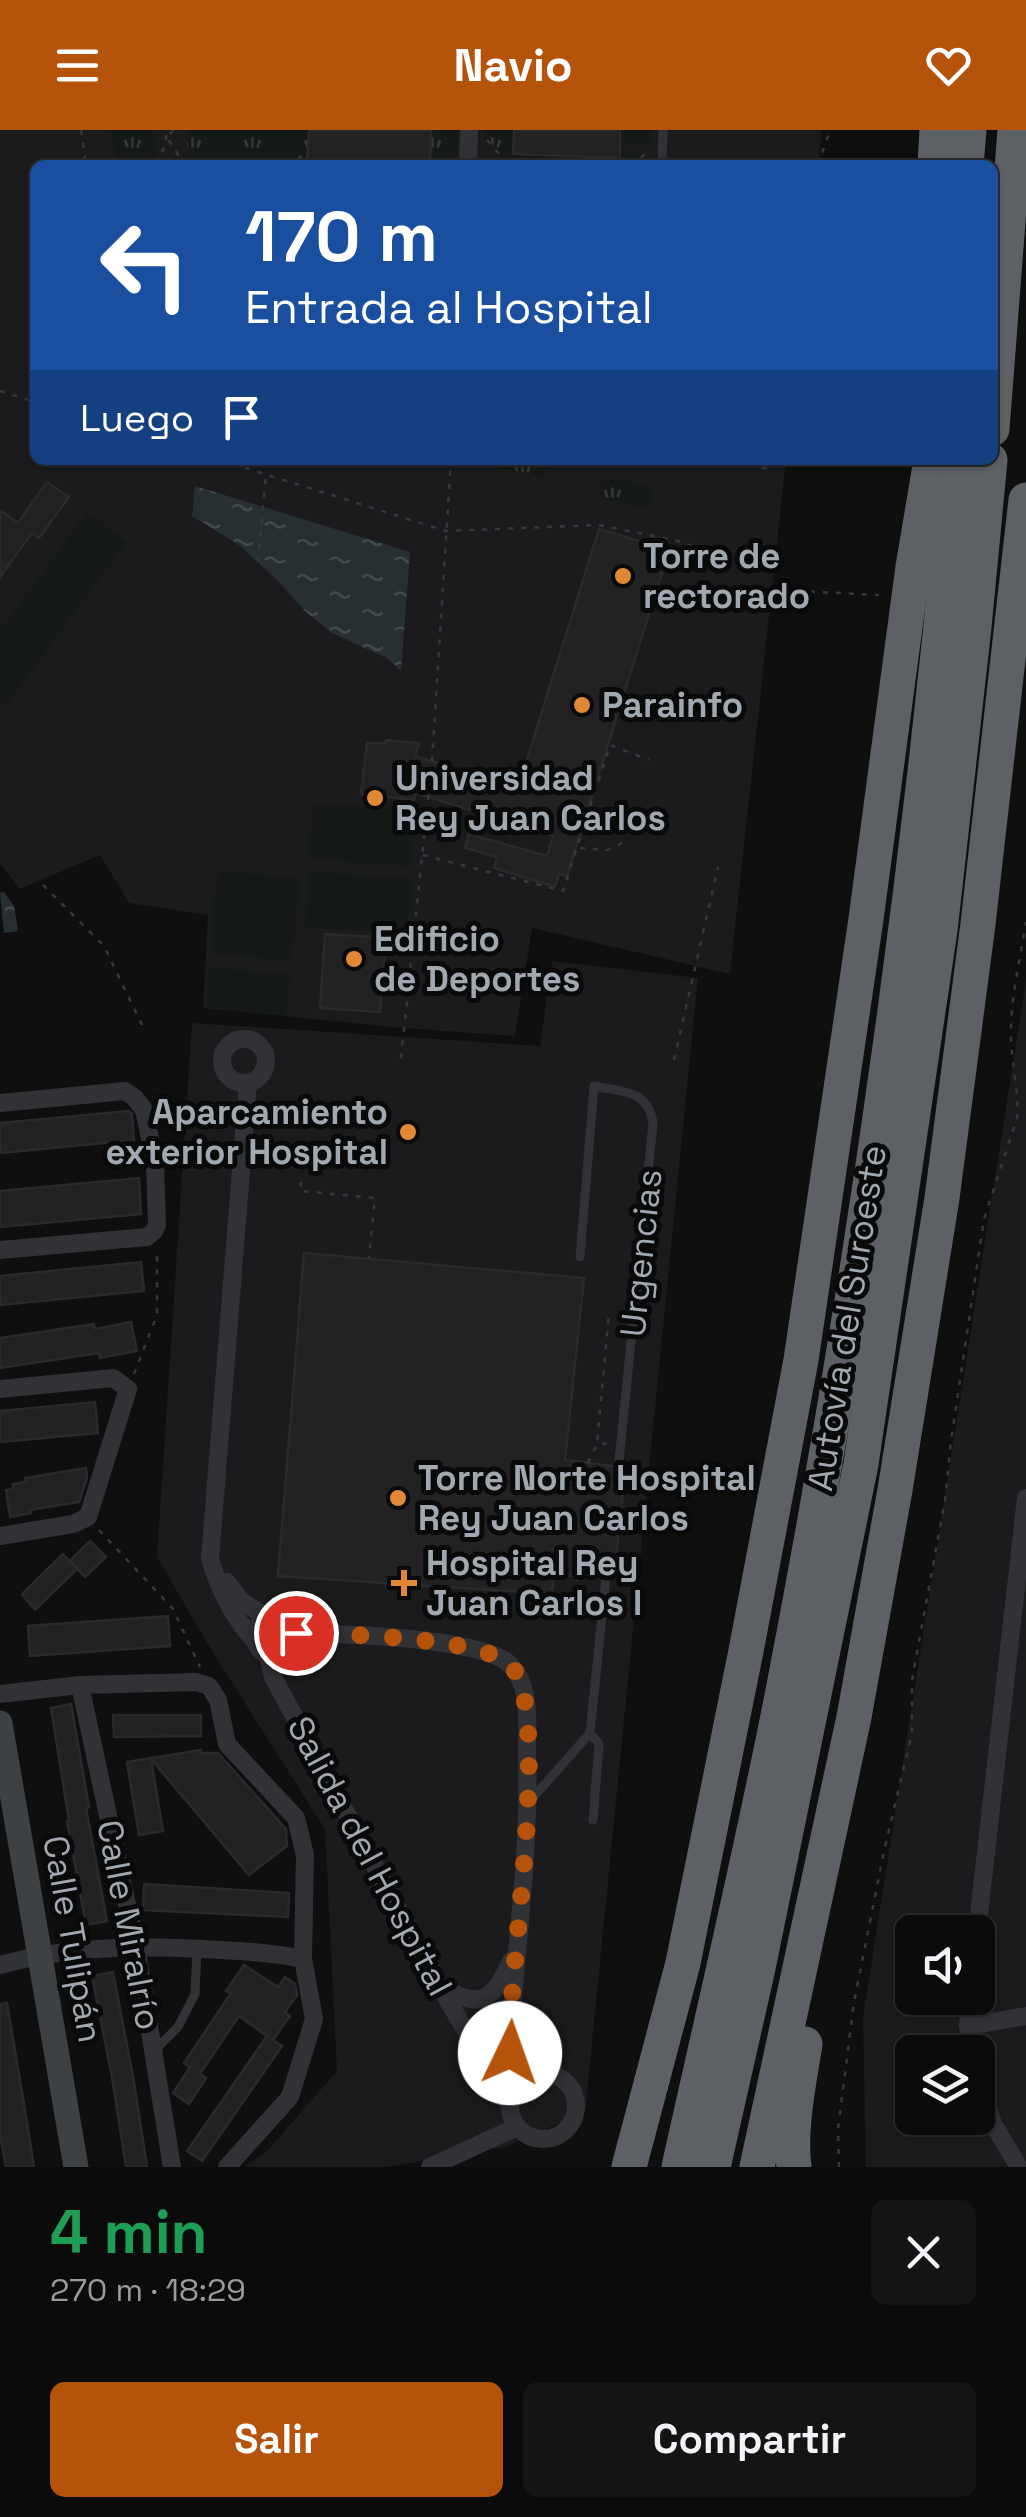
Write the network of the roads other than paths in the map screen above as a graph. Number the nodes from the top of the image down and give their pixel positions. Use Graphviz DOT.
graph roads {
  1 [pos="663,130"];
  2 [pos="937,130"];
  3 [pos="969,130"];
  4 [pos="981,130"];
  5 [pos="1015,130"];
  6 [pos="478,134"];
  7 [pos="470,160"];
  8 [pos="662,160"];
  9 [pos="935,160"];
  10 [pos="966,160"];
  11 [pos="978,160"];
  12 [pos="998,351"];
  13 [pos="912,465"];
  14 [pos="930,465"];
  15 [pos="957,465"];
  16 [pos="990,465"];
  17 [pos="1026,500"];
  18 [pos="891,736"];
  19 [pos="248,1083"];
  20 [pos="0,1103"];
  21 [pos="0,1250"];
  22 [pos="580,1257"];
  23 [pos="0,1389"];
  24 [pos="619,1460"];
  25 [pos="861,1464"];
  26 [pos="1026,1498"];
  27 [pos="0,1536"];
  28 [pos="210,1558"];
  29 [pos="606,1577"];
  30 [pos="268,1617"];
  31 [pos="296,1633"];
  32 [pos="255,1641"];
  33 [pos="268,1655"];
  34 [pos="80,1685"];
  35 [pos="0,1694"];
  36 [pos="854,1717"];
  37 [pos="0,1723"];
  38 [pos="590,1733"];
  39 [pos="528,1803"];
  40 [pos="593,1820"];
  41 [pos="820,1870"];
  42 [pos="979,1915"];
  43 [pos="136,1946"];
  44 [pos="197,1949"];
  45 [pos="516,1950"];
  46 [pos="40,1954"];
  47 [pos="303,1959"];
  48 [pos="0,1965"];
  49 [pos="440,1987"];
  50 [pos="969,2015"];
  51 [pos="1026,2016"];
  52 [pos="968,2026"];
  53 [pos="970,2035"];
  54 [pos="154,2052"];
  55 [pos="528,2077"];
  56 [pos="510,2106"];
  57 [pos="517,2127"];
  58 [pos="995,2127"];
  59 [pos="76,2167"];
  60 [pos="172,2167"];
  61 [pos="227,2167"];
  62 [pos="430,2167"];
  63 [pos="629,2167"];
  64 [pos="679,2167"];
  65 [pos="714,2167"];
  66 [pos="757,2167"];
  67 [pos="794,2167"];
  68 [pos="1019,2167"];
  1 -- 8 [label="lane"];
  2 -- 9 [label="highway"];
  3 -- 10 [label="highway"];
  4 -- 11 [label="highway"];
  5 -- 12 [label="highway"];
  6 -- 7 [label="street"];
  13 -- 18 [label="highway"];
  14 -- 18 [label="highway"];
  15 -- 64 [label="highway, Autovía del Suroeste"];
  16 -- 25 [label="highway, Autovía del Suroeste"];
  17 -- 36 [label="highway"];
  18 -- 63 [label="highway"];
  19 -- 28 [label="street"];
  20 -- 21 [label="street"];
  22 -- 24 [label="lane, Urgencias"];
  23 -- 27 [label="street"];
  25 -- 41 [label="highway"];
  25 -- 65 [label="highway, Autovía del Suroeste"];
  26 -- 42 [label="street"];
  28 -- 30 [label="street"];
  28 -- 32 [label="street"];
  29 -- 38 [label="lane"];
  30 -- 31 [label="street"];
  30 -- 32 [label="street"];
  31 -- 33 [label="street"];
  31 -- 39 [label="street"];
  32 -- 33 [label="street"];
  33 -- 49 [label="street, Salida del Hospital"];
  34 -- 35 [label="street"];
  34 -- 43 [label="street, Calle Miralrío"];
  34 -- 47 [label="street"];
  36 -- 41 [label="highway"];
  36 -- 67 [label="highway"];
  37 -- 46 [label="street, Calle Tulipán"];
  38 -- 39 [label="lane"];
  38 -- 40 [label="lane"];
  39 -- 45 [label="street"];
  41 -- 66 [label="highway"];
  43 -- 44 [label="street"];
  43 -- 46 [label="street"];
  43 -- 54 [label="street, Calle Miralrío"];
  44 -- 47 [label="street"];
  44 -- 54 [label="lane"];
  45 -- 49 [label="street"];
  45 -- 55 [label="street"];
  46 -- 48 [label="street"];
  46 -- 59 [label="street, Calle Tulipán"];
  47 -- 61 [label="street"];
  49 -- 56 [label="street, Salida del Hospital"];
  50 -- 52 [label="street"];
  51 -- 52 [label="street"];
  52 -- 53 [label="street"];
  54 -- 60 [label="street, Calle Miralrío"];
  55 -- 56 [label="street"];
  55 -- 57 [label="street"];
  56 -- 57 [label="street"];
  57 -- 62 [label="street"];
  58 -- 68 [label="street"];
}
